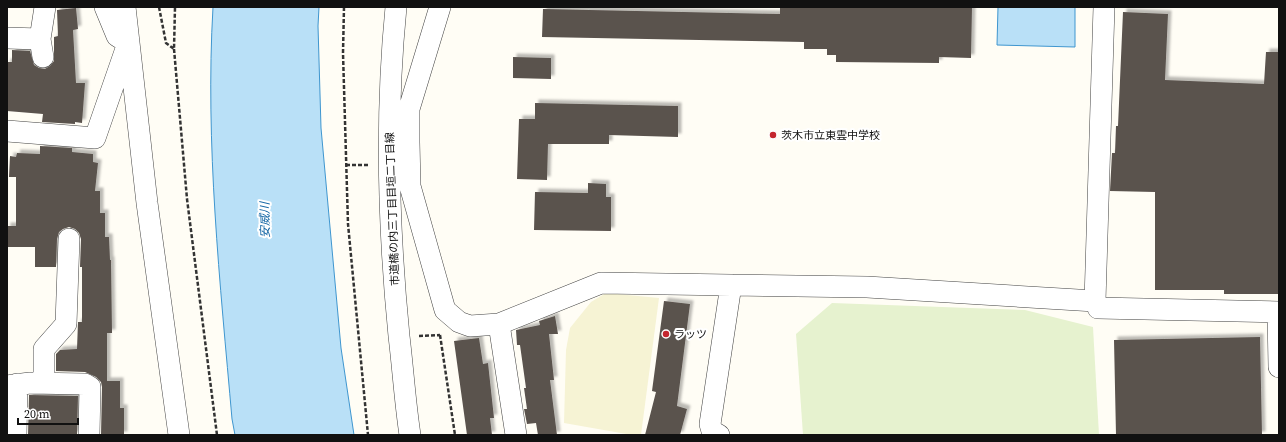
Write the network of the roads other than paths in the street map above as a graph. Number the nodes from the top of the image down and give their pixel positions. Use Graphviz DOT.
graph roads {
  1 [pos="45,7"];
  2 [pos="105,7"];
  3 [pos="125,7"];
  4 [pos="396,7"];
  5 [pos="440,7"];
  6 [pos="1104,7"];
  7 [pos="7,38"];
  8 [pos="128,43"];
  9 [pos="7,131"];
  10 [pos="388,141"];
  11 [pos="409,142"];
  12 [pos="69,239"];
  13 [pos="731,285"];
  14 [pos="1095,302"];
  15 [pos="1278,312"];
  16 [pos="499,324"];
  17 [pos="1279,367"];
  18 [pos="44,383"];
  19 [pos="12,385"];
  20 [pos="16,435"];
  21 [pos="89,435"];
  22 [pos="179,435"];
  23 [pos="410,435"];
  24 [pos="516,435"];
  25 [pos="719,435"];
  1 -- 7 [label="street"];
  2 -- 8 [label="street"];
  3 -- 8 [label="street"];
  4 -- 10 [label="street, 市道橋の内三丁目目垣二丁目線"];
  5 -- 11 [label="street"];
  6 -- 14 [label="street"];
  8 -- 9 [label="street"];
  8 -- 22 [label="street"];
  10 -- 11 [label="street"];
  10 -- 23 [label="street, 市道橋の内三丁目目垣二丁目線"];
  11 -- 16 [label="street"];
  12 -- 18 [label="street"];
  13 -- 14 [label="street"];
  13 -- 16 [label="street"];
  13 -- 25 [label="street"];
  14 -- 15 [label="street"];
  15 -- 17 [label="street"];
  16 -- 24 [label="street"];
  18 -- 19 [label="street"];
  18 -- 21 [label="street"];
  19 -- 20 [label="street"];
}
